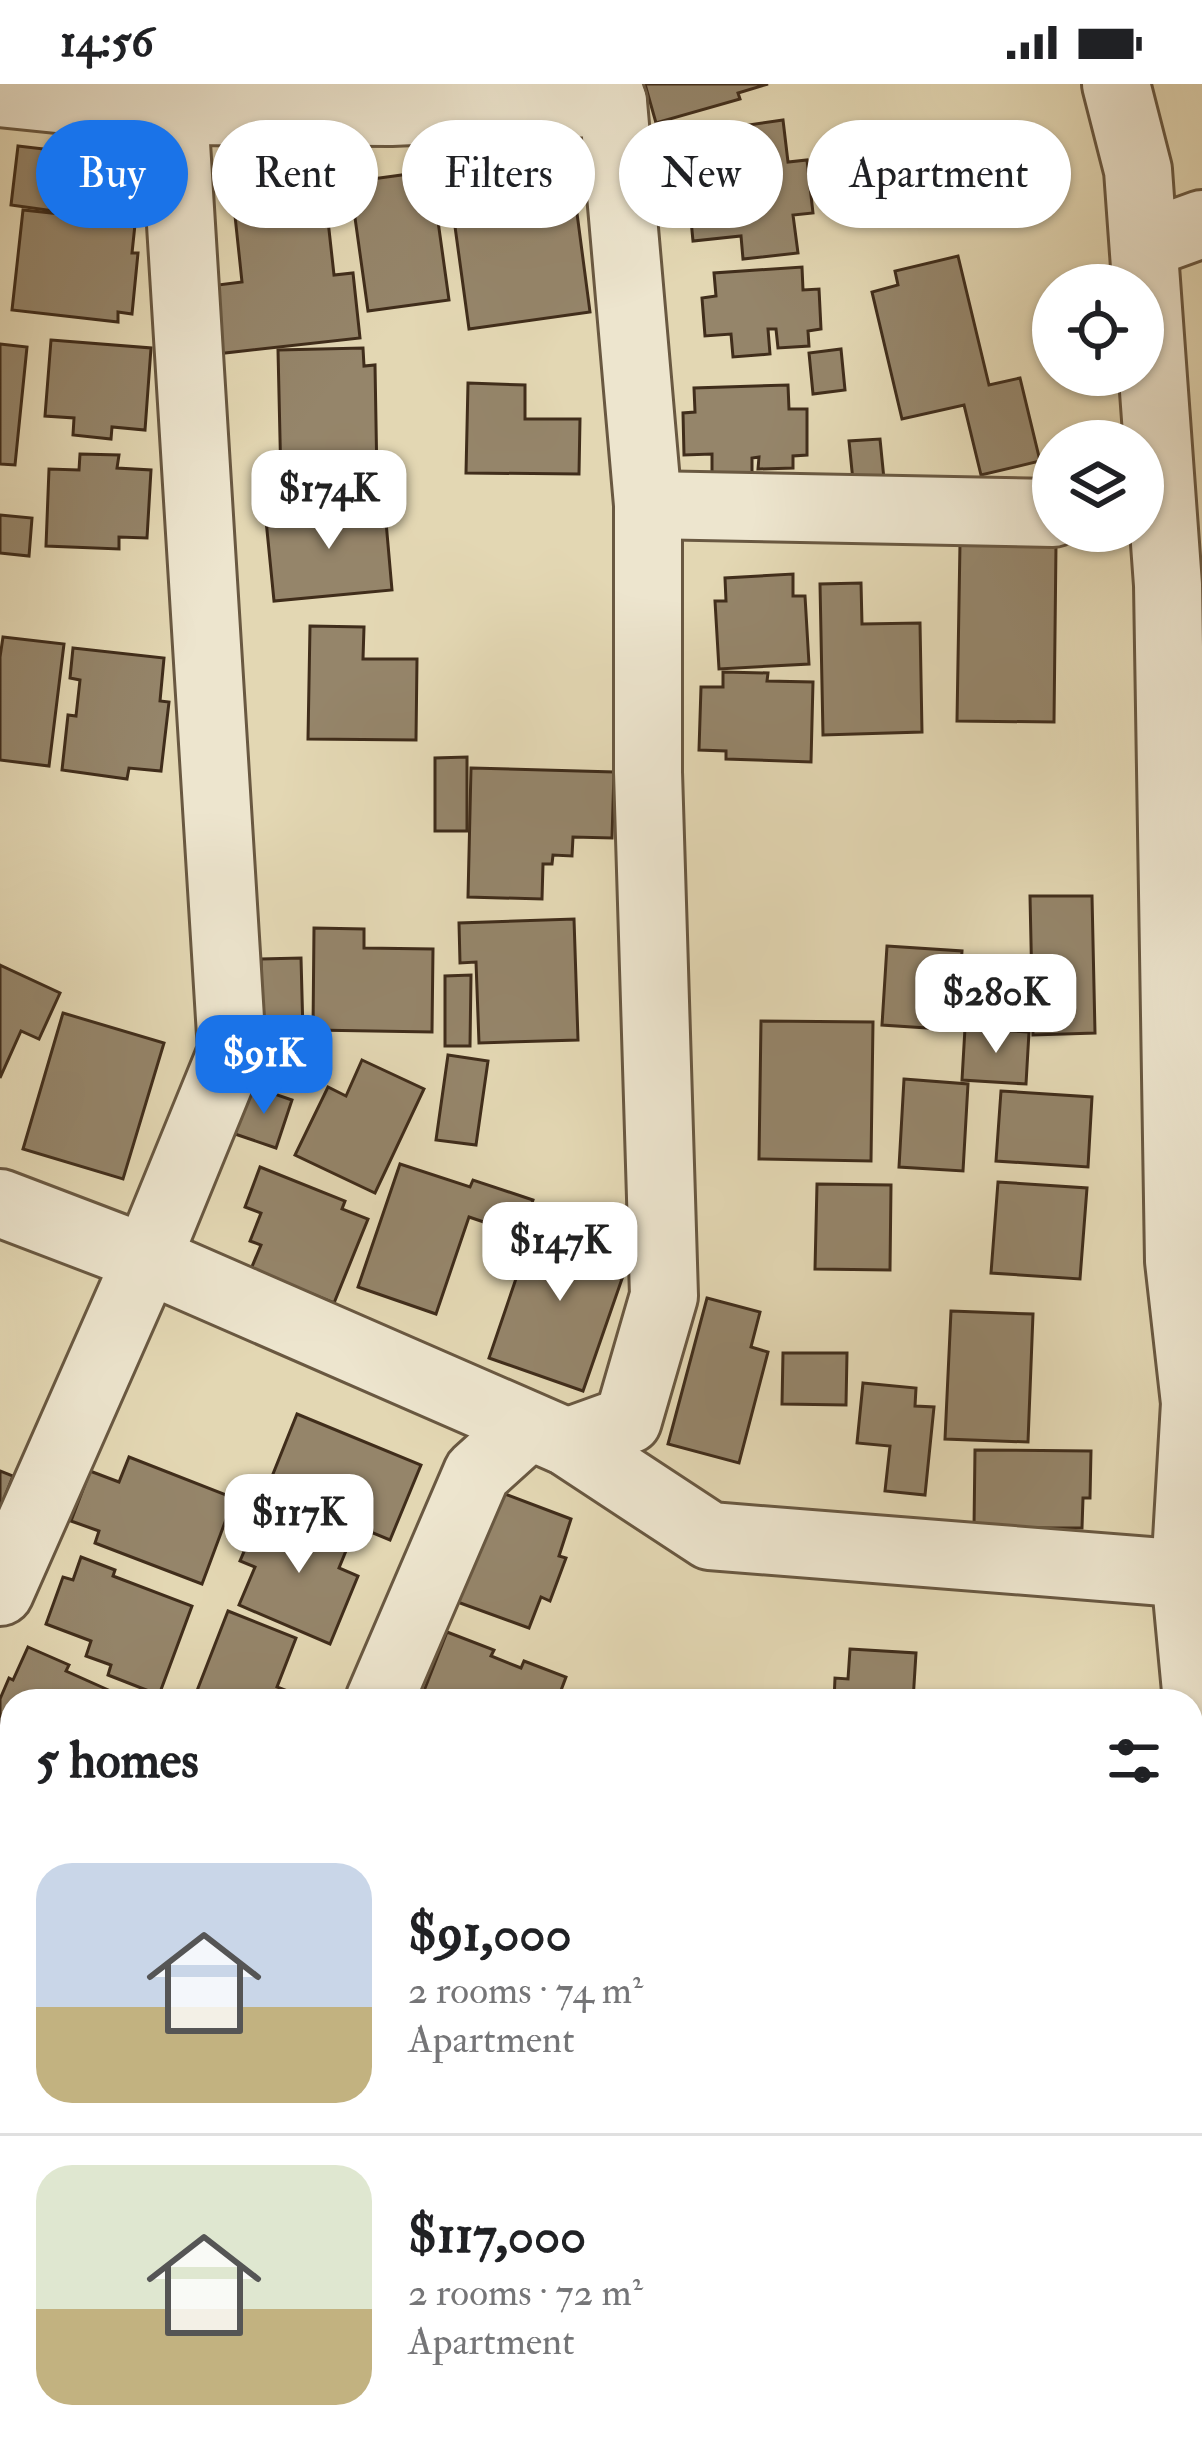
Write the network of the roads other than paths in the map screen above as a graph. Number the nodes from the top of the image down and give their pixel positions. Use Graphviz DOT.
graph roads {
  1 [pos="1116,84"];
  2 [pos="0,93"];
  3 [pos="610,93"];
  4 [pos="174,111"];
  5 [pos="1173,235"];
  6 [pos="1160,420"];
  7 [pos="648,505"];
  8 [pos="1032,514"];
  9 [pos="1161,552"];
  10 [pos="1188,913"];
  11 [pos="0,1203"];
  12 [pos="147,1259"];
  13 [pos="1191,1262"];
  14 [pos="548,1434"];
  15 [pos="1194,1574"];
  16 [pos="0,1592"];
  17 [pos="385,1689"];
  18 [pos="1199,1689"];
  1 -- 5 [label="street"];
  2 -- 4 [label="street"];
  3 -- 4 [label="street"];
  3 -- 7 [label="street"];
  4 -- 12 [label="street"];
  5 -- 6 [label="street"];
  7 -- 8 [label="street"];
  7 -- 14 [label="street"];
  9 -- 10 [label="street"];
  10 -- 13 [label="street"];
  11 -- 12 [label="street"];
  12 -- 14 [label="street"];
  12 -- 16 [label="street"];
  13 -- 15 [label="street"];
  14 -- 15 [label="street"];
  14 -- 17 [label="street"];
  15 -- 18 [label="street"];
}
